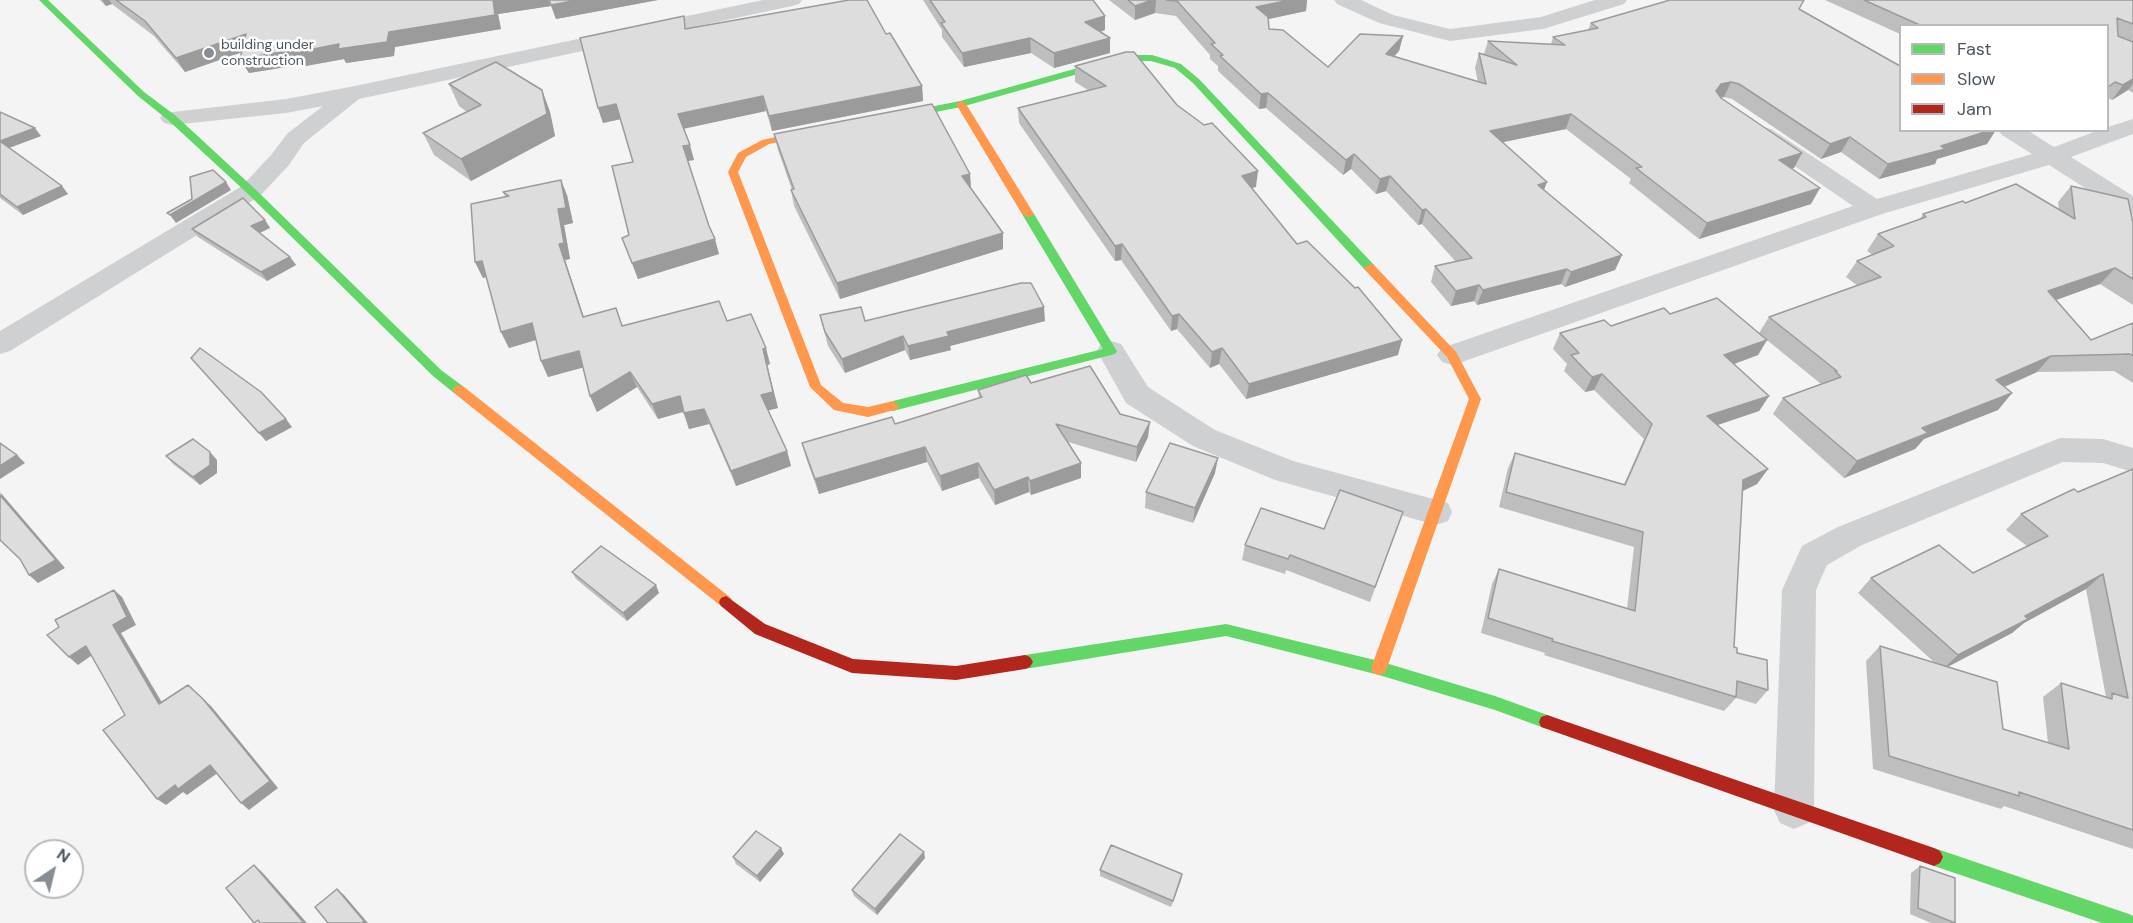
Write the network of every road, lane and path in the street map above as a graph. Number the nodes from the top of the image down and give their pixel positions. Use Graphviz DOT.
graph roads {
  1 [pos="44,0"];
  2 [pos="792,0"];
  3 [pos="1344,0"];
  4 [pos="1617,0"];
  5 [pos="1578,4"];
  6 [pos="355,93"];
  7 [pos="961,104"];
  8 [pos="172,118"];
  9 [pos="880,119"];
  10 [pos="1742,119"];
  11 [pos="2133,126"];
  12 [pos="835,128"];
  13 [pos="2013,132"];
  14 [pos="2049,157"];
  15 [pos="251,191"];
  16 [pos="2133,207"];
  17 [pos="1873,208"];
  18 [pos="0,344"];
  19 [pos="1111,351"];
  20 [pos="1452,355"];
  21 [pos="2133,460"];
  22 [pos="1436,512"];
  23 [pos="1379,668"];
  24 [pos="1794,810"];
  25 [pos="2129,923"];
  1 -- 8 [label="street"];
  2 -- 6 [label="street"];
  3 -- 5 [label="street"];
  4 -- 5 [label="street"];
  6 -- 8 [label="street"];
  6 -- 15 [label="street"];
  7 -- 9 [label="street"];
  7 -- 19 [label="street"];
  7 -- 20 [label="street"];
  8 -- 15 [label="street"];
  10 -- 17 [label="street"];
  11 -- 14 [label="street"];
  12 -- 19 [label="street"];
  13 -- 14 [label="street"];
  14 -- 16 [label="street"];
  14 -- 17 [label="street"];
  15 -- 18 [label="street"];
  15 -- 23 [label="street"];
  17 -- 20 [label="street"];
  19 -- 22 [label="street"];
  20 -- 22 [label="street"];
  21 -- 24 [label="street"];
  22 -- 23 [label="street"];
  23 -- 24 [label="street"];
  24 -- 25 [label="street"];
}
